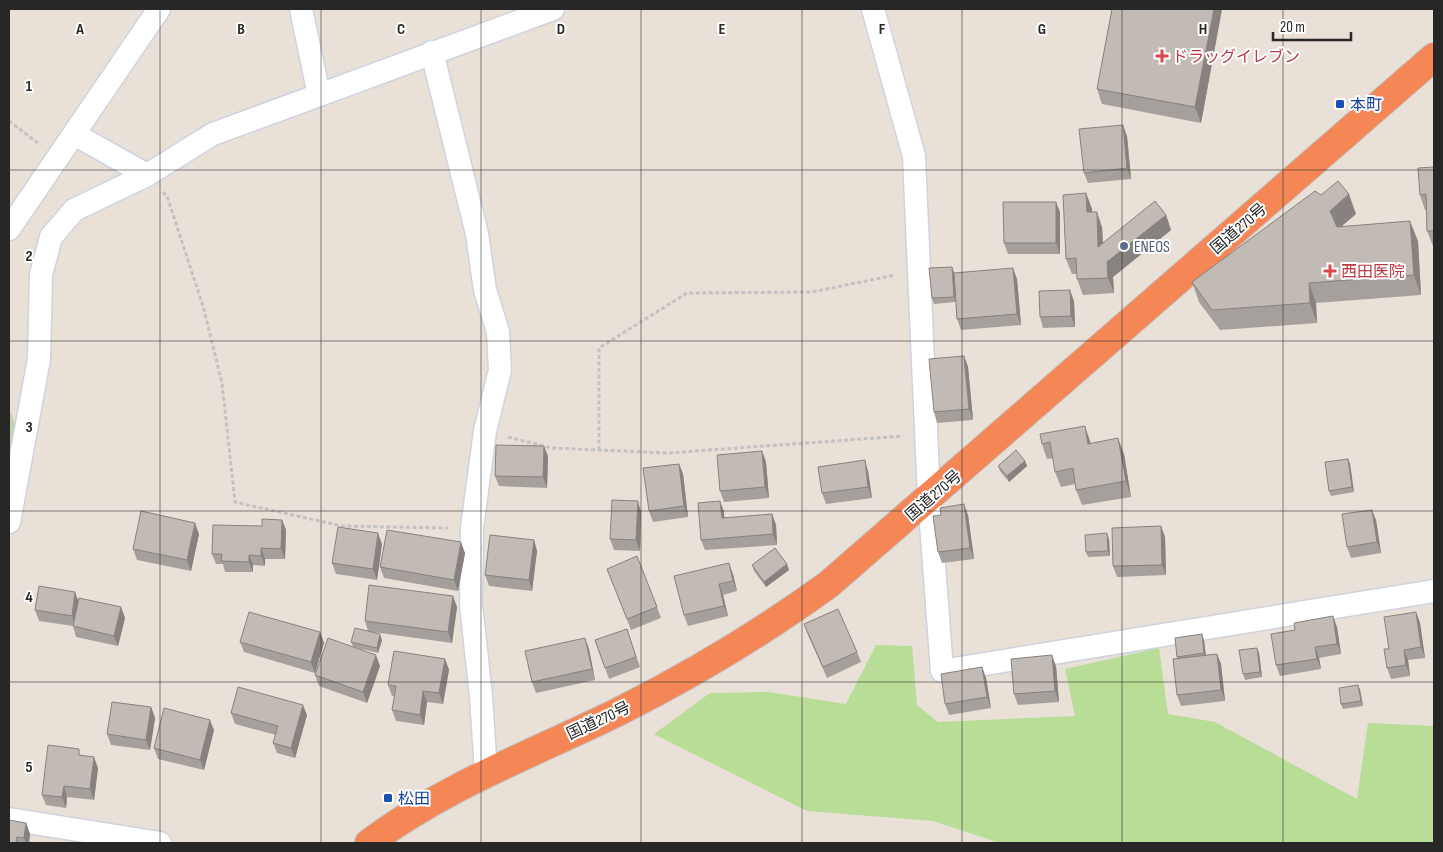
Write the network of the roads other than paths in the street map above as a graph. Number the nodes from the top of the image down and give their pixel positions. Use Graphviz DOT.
graph roads {
  1 [pos="159,9"];
  2 [pos="301,9"];
  3 [pos="554,9"];
  4 [pos="873,9"];
  5 [pos="432,52"];
  6 [pos="1434,57"];
  7 [pos="319,95"];
  8 [pos="74,134"];
  9 [pos="147,175"];
  10 [pos="9,229"];
  11 [pos="929,498"];
  12 [pos="9,522"];
  13 [pos="1434,591"];
  14 [pos="486,773"];
  15 [pos="9,819"];
  16 [pos="160,843"];
  17 [pos="370,843"];
  1 -- 8 [label="street"];
  2 -- 7 [label="street"];
  3 -- 5 [label="street"];
  4 -- 11 [label="street"];
  5 -- 7 [label="street"];
  5 -- 14 [label="street"];
  6 -- 11 [label="highway, 国道270号"];
  7 -- 9 [label="street"];
  8 -- 9 [label="street"];
  8 -- 10 [label="street"];
  9 -- 12 [label="street"];
  11 -- 13 [label="street"];
  11 -- 14 [label="highway, 国道270号"];
  14 -- 17 [label="highway, 国道270号"];
  15 -- 16 [label="street"];
}
